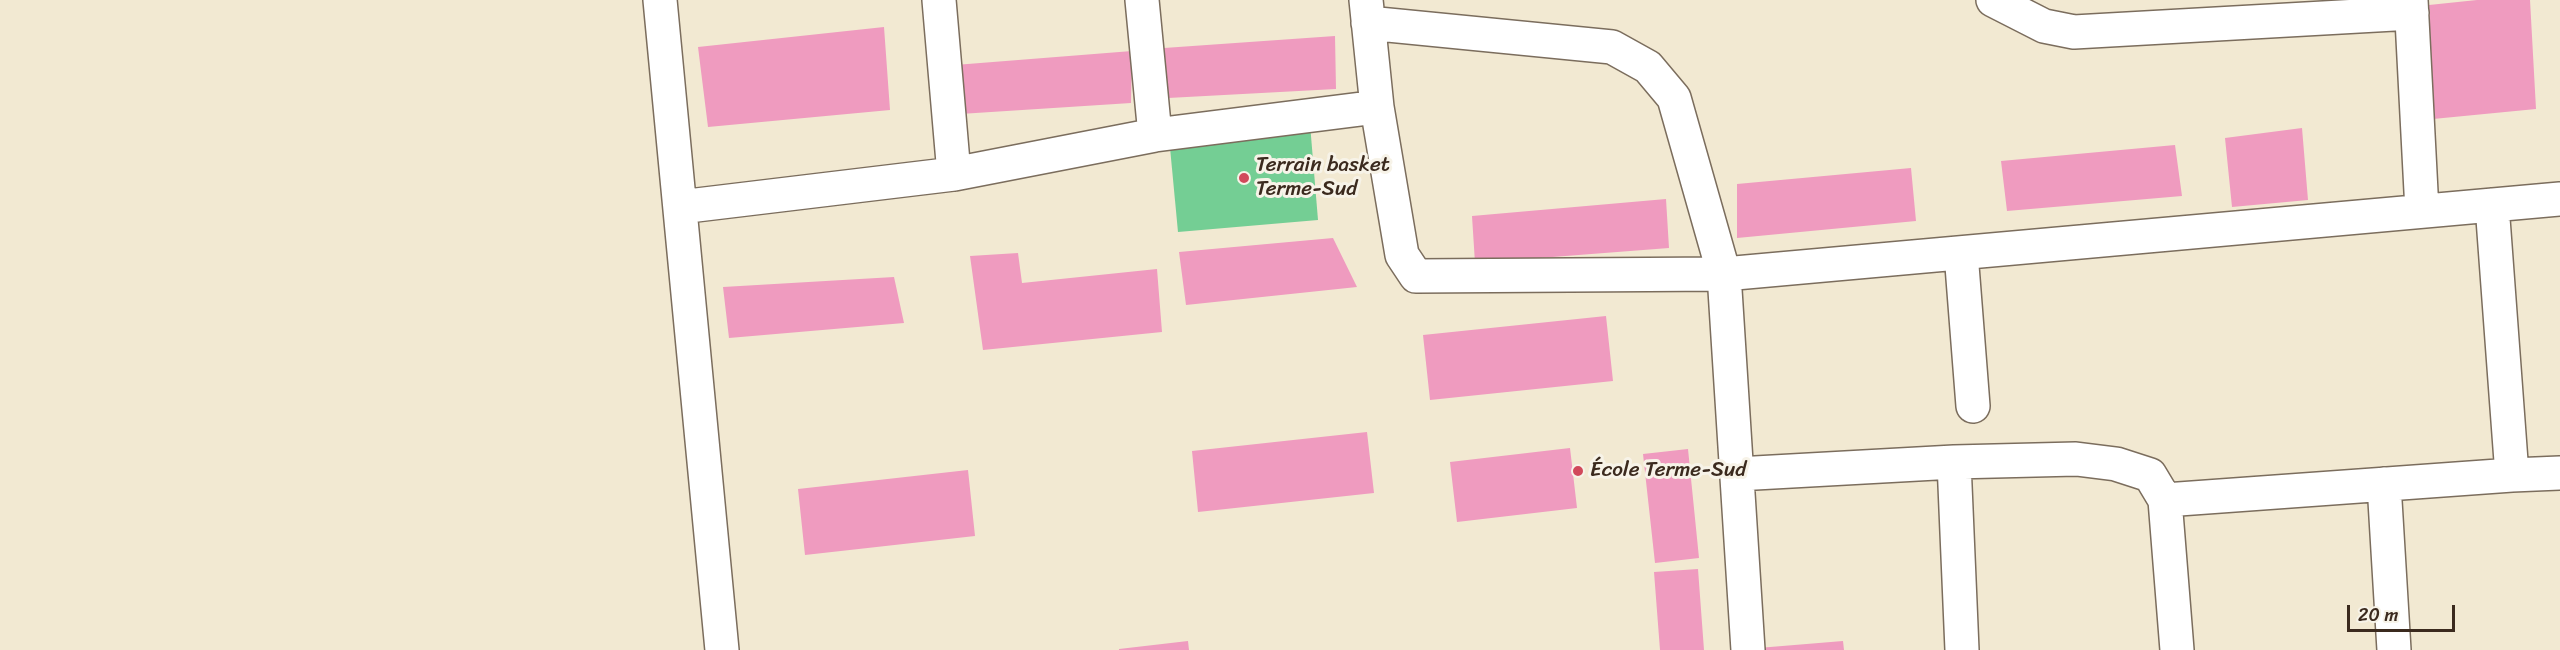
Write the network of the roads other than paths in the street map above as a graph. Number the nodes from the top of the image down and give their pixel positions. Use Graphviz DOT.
graph roads {
  1 [pos="660,0"];
  2 [pos="939,0"];
  3 [pos="1142,0"];
  4 [pos="1994,0"];
  5 [pos="2412,6"];
  6 [pos="1367,11"];
  7 [pos="1377,106"];
  8 [pos="1155,135"];
  9 [pos="954,174"];
  10 [pos="2560,199"];
  11 [pos="2492,205"];
  12 [pos="680,207"];
  13 [pos="2422,212"];
  14 [pos="1961,253"];
  15 [pos="1724,274"];
  16 [pos="1973,406"];
  17 [pos="1954,462"];
  18 [pos="2560,473"];
  19 [pos="1737,474"];
  20 [pos="2512,475"];
  21 [pos="2384,484"];
  22 [pos="2165,500"];
  23 [pos="722,650"];
  24 [pos="1748,650"];
  25 [pos="1962,650"];
  26 [pos="2177,650"];
  27 [pos="2394,650"];
  1 -- 12 [label="street"];
  2 -- 9 [label="street"];
  3 -- 8 [label="street"];
  4 -- 5 [label="street"];
  5 -- 13 [label="street"];
  6 -- 7 [label="street"];
  6 -- 15 [label="street"];
  7 -- 8 [label="street"];
  7 -- 15 [label="street"];
  8 -- 9 [label="street"];
  9 -- 12 [label="street"];
  10 -- 11 [label="street"];
  11 -- 13 [label="street"];
  11 -- 20 [label="street"];
  12 -- 23 [label="street"];
  13 -- 14 [label="street"];
  14 -- 15 [label="street"];
  14 -- 16 [label="street"];
  15 -- 19 [label="street"];
  17 -- 19 [label="street"];
  17 -- 22 [label="street"];
  17 -- 25 [label="street"];
  18 -- 20 [label="street"];
  19 -- 24 [label="street"];
  20 -- 21 [label="street"];
  21 -- 22 [label="street"];
  21 -- 27 [label="street"];
  22 -- 26 [label="street"];
}
